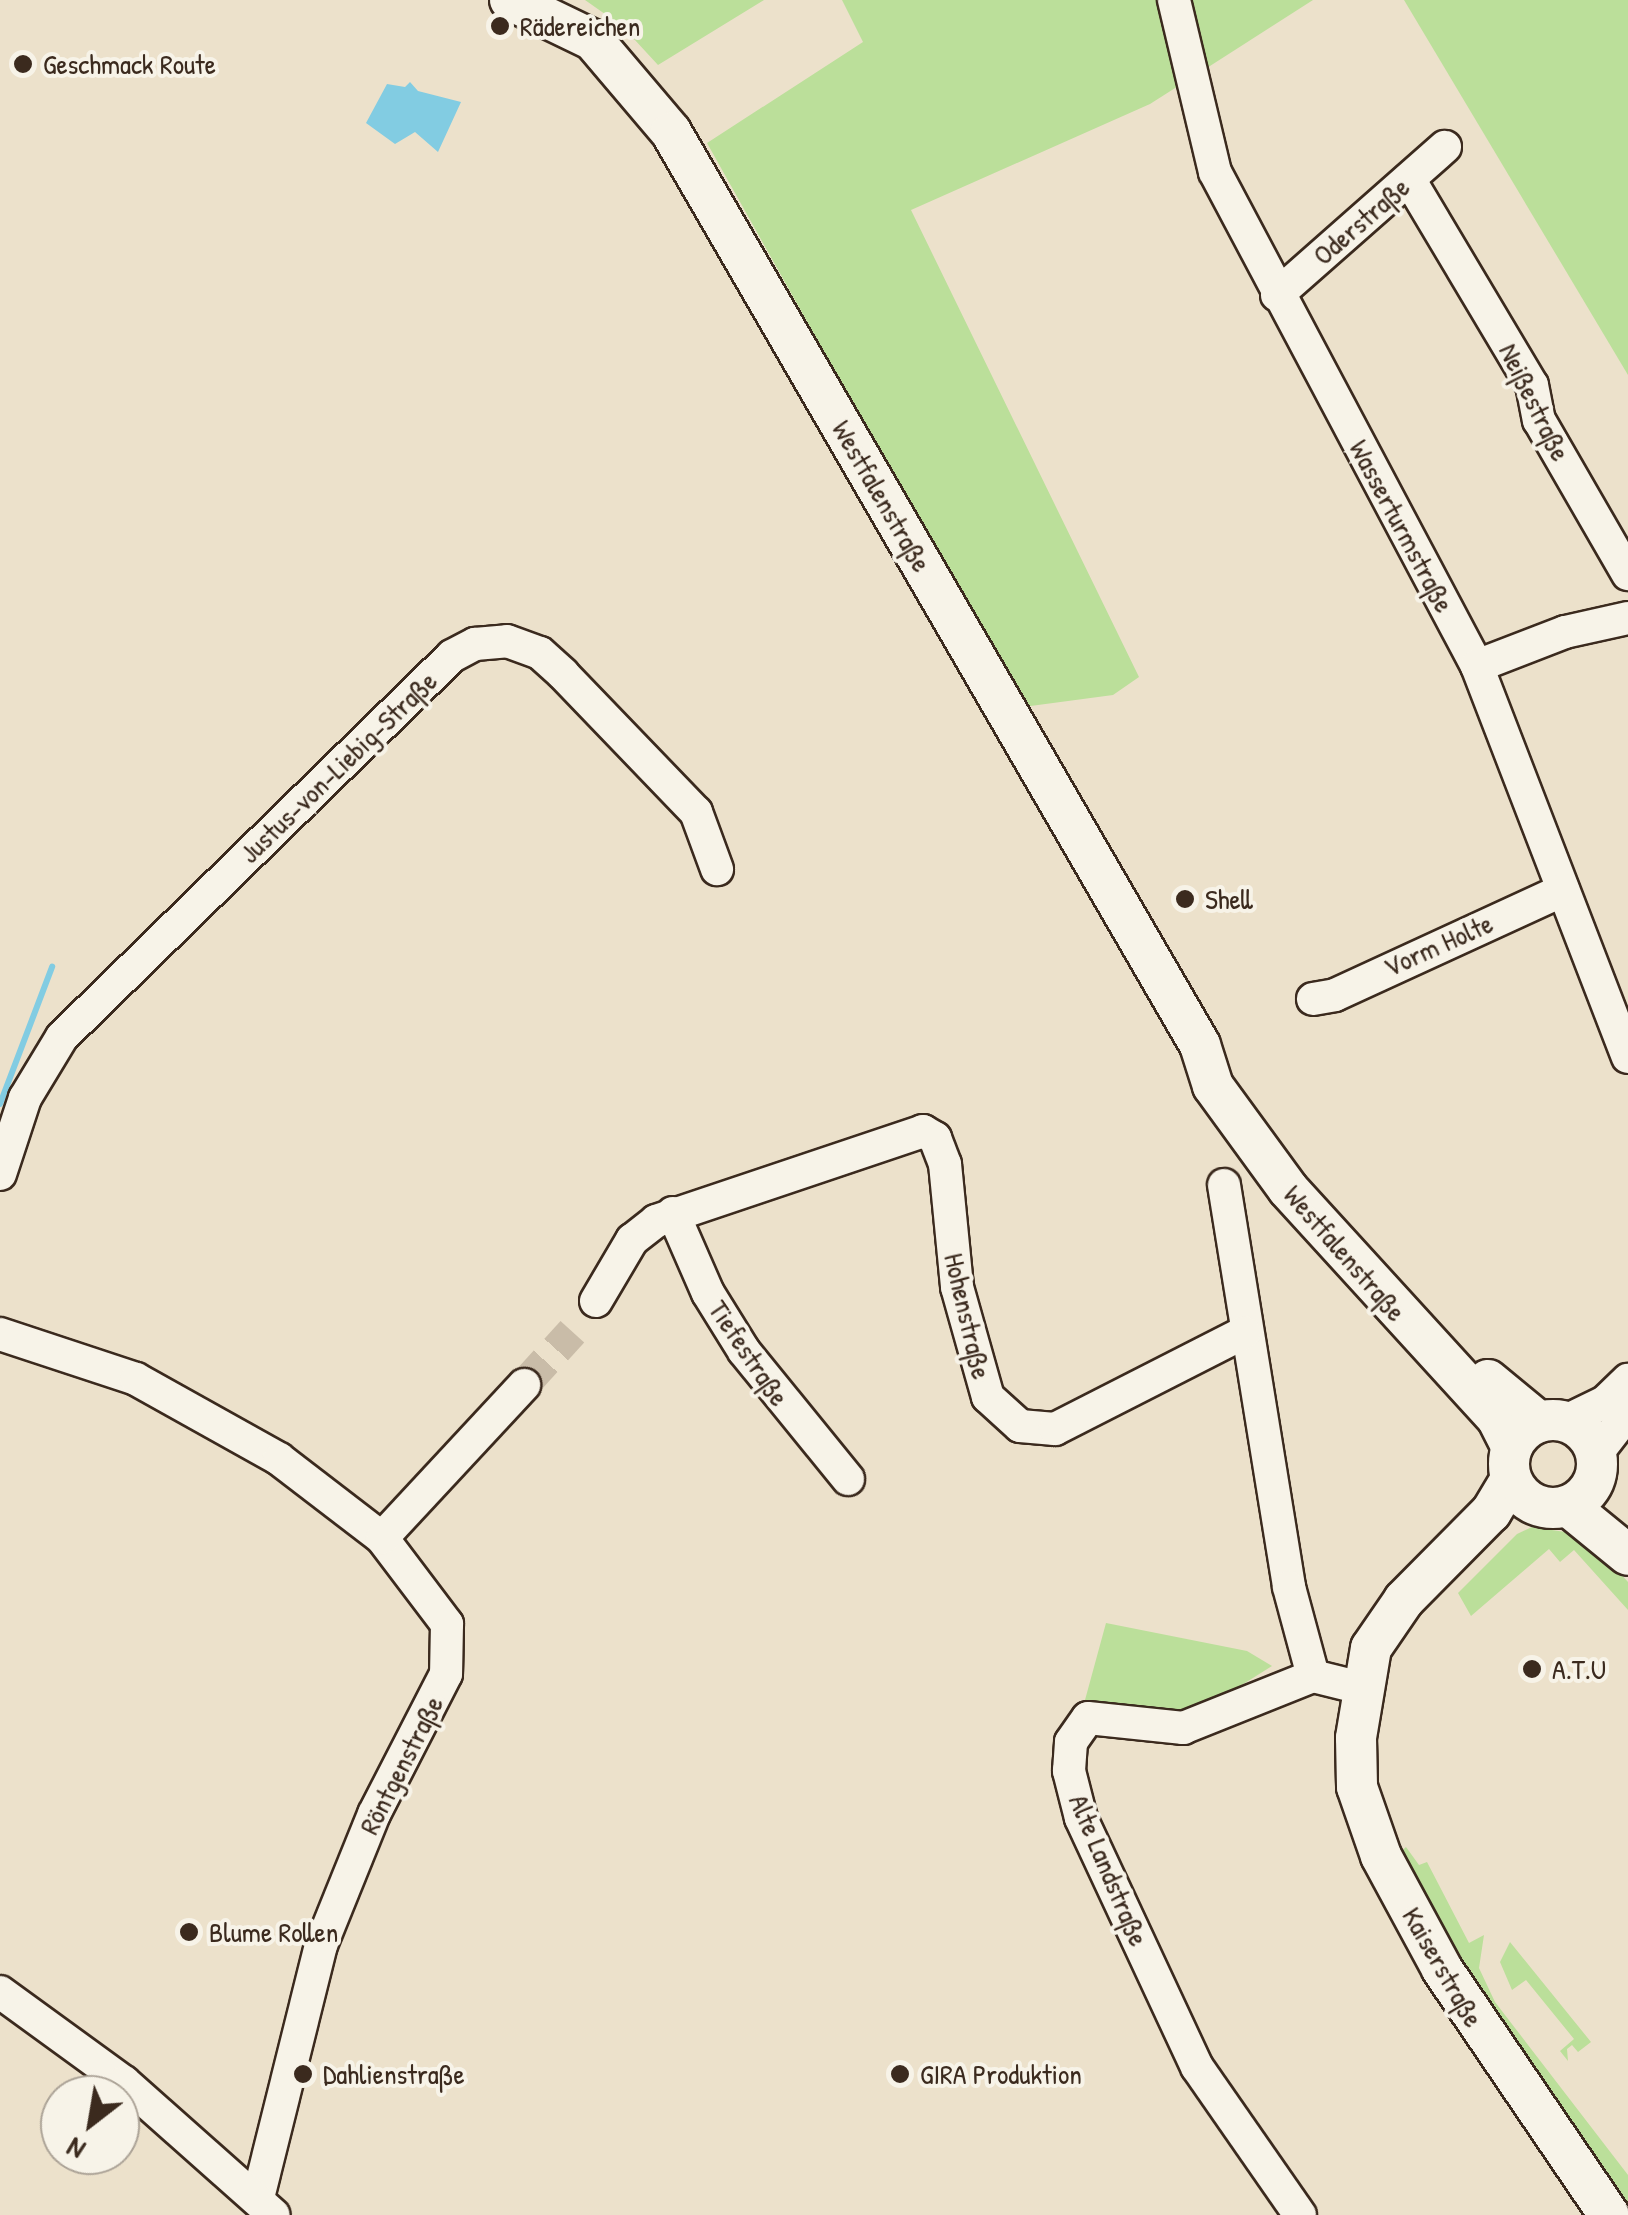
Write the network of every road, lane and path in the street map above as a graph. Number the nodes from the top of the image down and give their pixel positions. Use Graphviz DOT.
graph roads {
  1 [pos="510,0"];
  2 [pos="1174,0"];
  3 [pos="1445,147"];
  4 [pos="1409,179"];
  5 [pos="1277,294"];
  6 [pos="1628,574"];
  7 [pos="1628,618"];
  8 [pos="1477,666"];
  9 [pos="717,869"];
  10 [pos="1562,890"];
  11 [pos="1314,999"];
  12 [pos="1628,1057"];
  13 [pos="0,1174"];
  14 [pos="1224,1186"];
  15 [pos="673,1213"];
  16 [pos="596,1302"];
  17 [pos="1245,1332"];
  18 [pos="0,1334"];
  19 [pos="1628,1380"];
  20 [pos="524,1385"];
  21 [pos="1628,1413"];
  22 [pos="1532,1442"];
  23 [pos="848,1479"];
  24 [pos="1576,1486"];
  25 [pos="1628,1522"];
  26 [pos="382,1538"];
  27 [pos="1628,1555"];
  28 [pos="1314,1676"];
  29 [pos="1365,1689"];
  30 [pos="0,1992"];
  31 [pos="266,2206"];
  32 [pos="1300,2215"];
  33 [pos="1609,2215"];
  1 -- 22 [label="main road, Westfalenstraße"];
  2 -- 5 [label="street, Wasserturmstraße"];
  3 -- 4 [label="street, Oderstraße"];
  4 -- 5 [label="street, Oderstraße"];
  4 -- 6 [label="street, Neißestraße"];
  5 -- 8 [label="street, Wasserturmstraße"];
  7 -- 8 [label="street"];
  8 -- 10 [label="street, Wasserturmstraße"];
  9 -- 13 [label="street, Justus-von-Liebig-Straße"];
  10 -- 11 [label="street, Vorm Holte"];
  10 -- 12 [label="street, Wasserturmstraße"];
  14 -- 17 [label="street"];
  15 -- 16 [label="street"];
  15 -- 17 [label="street, Hohenstraße"];
  15 -- 23 [label="street, Tiefestraße"];
  17 -- 28 [label="street"];
  18 -- 26 [label="street, Röntgenstraße"];
  19 -- 22 [label="street"];
  20 -- 26 [label="street"];
  21 -- 24 [label="street"];
  22 -- 24 [label="main road"];
  22 -- 24 [label="main road"];
  22 -- 29 [label="main road, Kaiserstraße"];
  24 -- 25 [label="main road"];
  24 -- 27 [label="main road"];
  24 -- 29 [label="main road"];
  26 -- 31 [label="street, Röntgenstraße"];
  28 -- 29 [label="street"];
  28 -- 32 [label="street, Alte Landstraße"];
  29 -- 33 [label="main road, Kaiserstraße"];
  30 -- 31 [label="street"];
}
